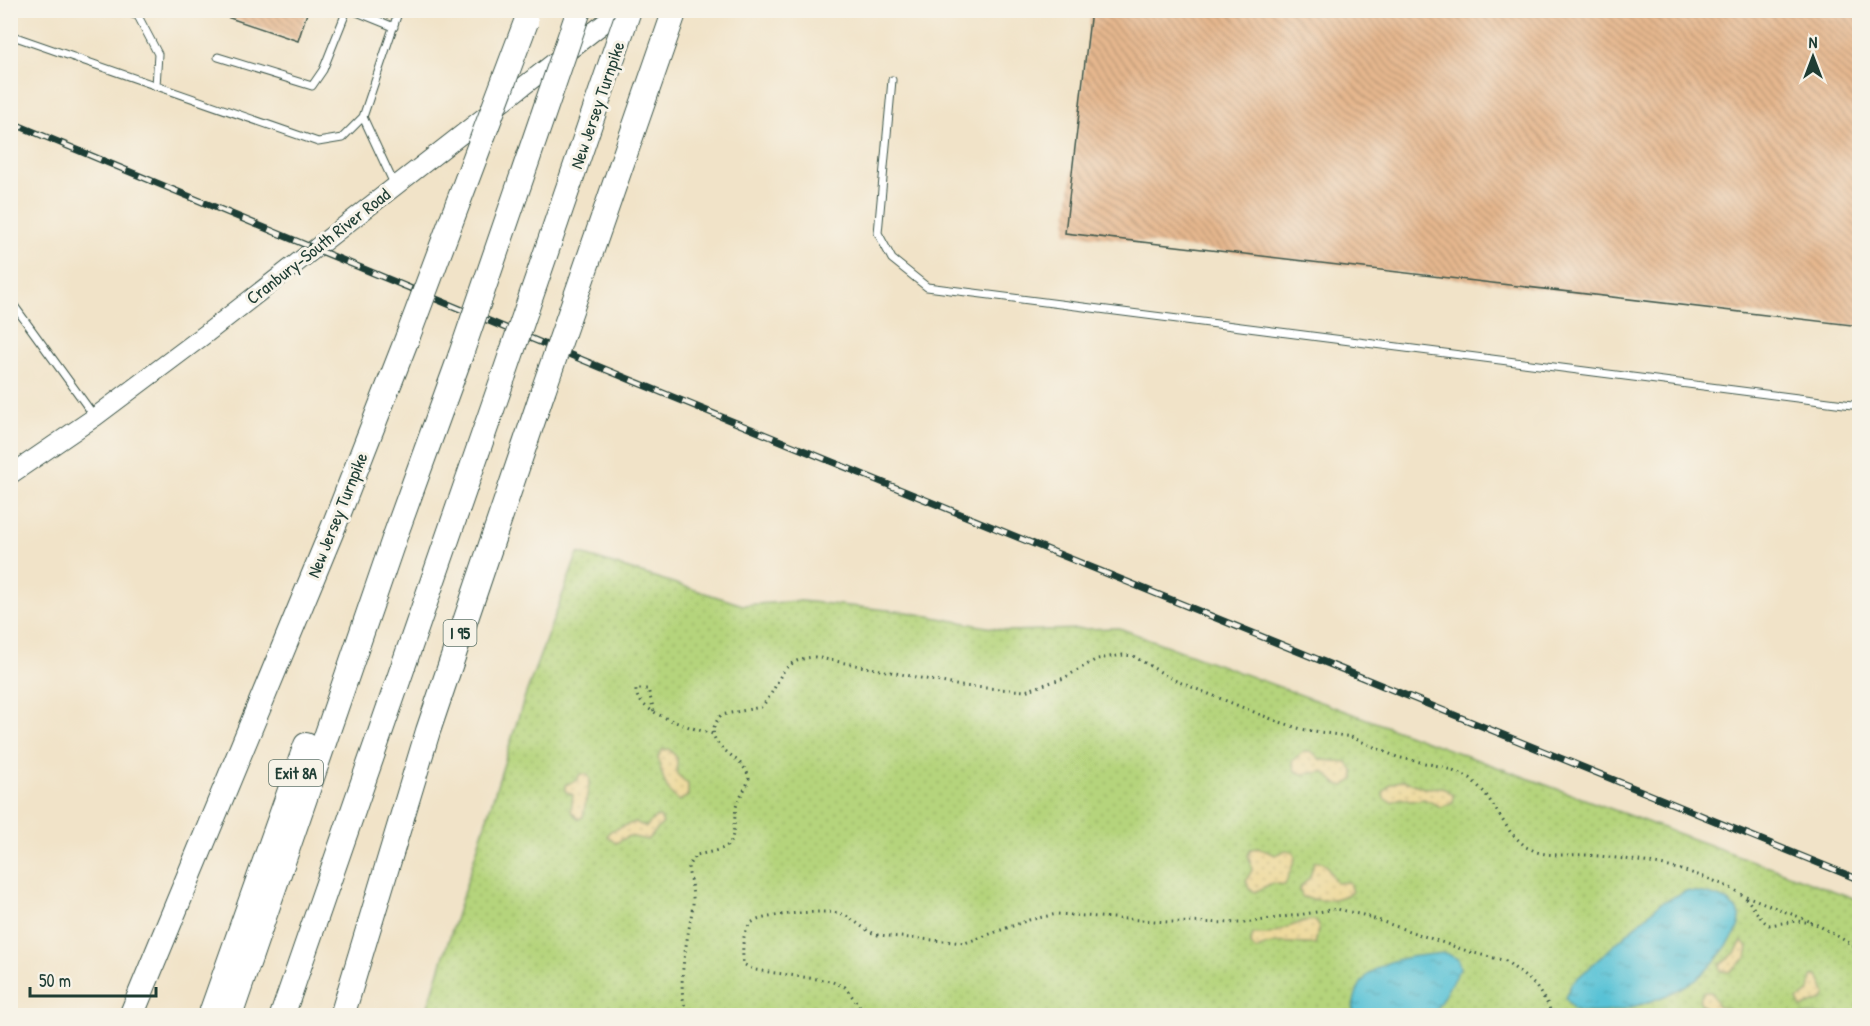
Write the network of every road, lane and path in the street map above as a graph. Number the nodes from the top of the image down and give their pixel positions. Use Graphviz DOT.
graph roads {
  1 [pos="122,10"];
  2 [pos="348,10"];
  3 [pos="352,10"];
  4 [pos="399,10"];
  5 [pos="579,10"];
  6 [pos="621,10"];
  7 [pos="629,10"];
  8 [pos="675,10"];
  9 [pos="528,16"];
  10 [pos="394,27"];
  11 [pos="10,35"];
  12 [pos="218,57"];
  13 [pos="892,80"];
  14 [pos="156,86"];
  15 [pos="363,117"];
  16 [pos="395,186"];
  17 [pos="10,300"];
  18 [pos="1860,406"];
  19 [pos="95,417"];
  20 [pos="10,475"];
  21 [pos="395,536"];
  22 [pos="654,711"];
  23 [pos="713,734"];
  24 [pos="234,762"];
  25 [pos="350,818"];
  26 [pos="382,876"];
  27 [pos="1739,893"];
  28 [pos="1814,923"];
  29 [pos="1860,950"];
  30 [pos="115,1016"];
  31 [pos="131,1016"];
  32 [pos="210,1016"];
  33 [pos="230,1016"];
  34 [pos="282,1016"];
  35 [pos="295,1016"];
  36 [pos="342,1016"];
  37 [pos="354,1016"];
  38 [pos="690,1016"];
  39 [pos="867,1016"];
  40 [pos="1551,1016"];
  1 -- 14 [label="lane"];
  2 -- 12 [label="lane"];
  3 -- 10 [label="lane"];
  4 -- 10 [label="lane"];
  5 -- 21 [label="highway, bridge"];
  6 -- 16 [label="main road, Cranbury-South River Road"];
  7 -- 25 [label="highway, New Jersey Turnpike / I 95, bridge"];
  8 -- 26 [label="highway, I 95, bridge"];
  9 -- 24 [label="highway, New Jersey Turnpike, bridge"];
  10 -- 15 [label="lane"];
  11 -- 14 [label="lane"];
  13 -- 18 [label="lane"];
  14 -- 15 [label="lane"];
  15 -- 16 [label="lane"];
  16 -- 19 [label="main road, Cranbury-South River Road"];
  17 -- 19 [label="lane"];
  19 -- 20 [label="main road, Cranbury-South River Road"];
  21 -- 32 [label="highway, Exit 8A"];
  21 -- 33 [label="highway"];
  22 -- 22 [label="path"];
  22 -- 23 [label="path"];
  23 -- 27 [label="path"];
  23 -- 38 [label="path"];
  24 -- 30 [label="highway"];
  24 -- 31 [label="highway, New Jersey Turnpike"];
  25 -- 34 [label="highway, New Jersey Turnpike / I 95"];
  25 -- 35 [label="highway"];
  26 -- 36 [label="highway, I 95"];
  26 -- 37 [label="highway"];
  27 -- 28 [label="path"];
  27 -- 28 [label="path"];
  28 -- 29 [label="path"];
  39 -- 40 [label="path"];
}
